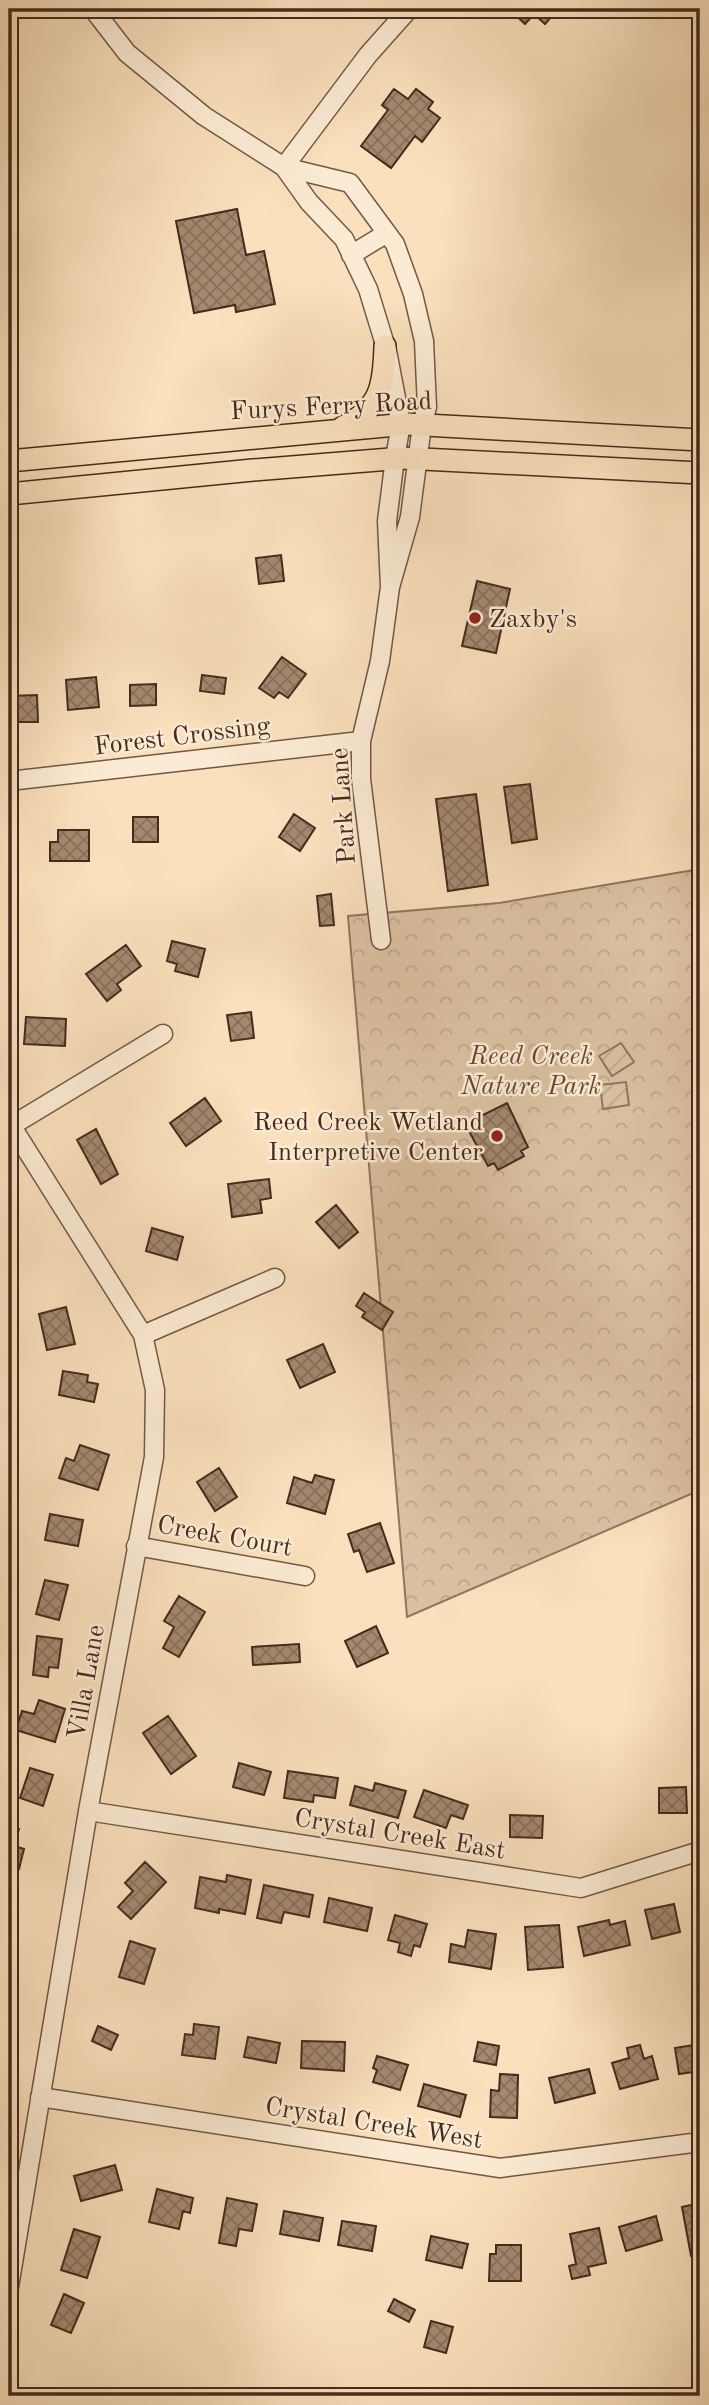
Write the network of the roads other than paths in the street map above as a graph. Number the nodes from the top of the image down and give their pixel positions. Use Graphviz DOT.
graph roads {
  1 [pos="93,9"];
  2 [pos="409,9"];
  3 [pos="284,167"];
  4 [pos="387,233"];
  5 [pos="351,255"];
  6 [pos="385,346"];
  7 [pos="412,424"];
  8 [pos="338,430"];
  9 [pos="700,440"];
  10 [pos="395,458"];
  11 [pos="418,458"];
  12 [pos="9,461"];
  13 [pos="700,473"];
  14 [pos="9,494"];
  15 [pos="390,587"];
  16 [pos="361,741"];
  17 [pos="9,781"];
  18 [pos="381,940"];
  19 [pos="163,1034"];
  20 [pos="10,1124"];
  21 [pos="275,1278"];
  22 [pos="143,1335"];
  23 [pos="136,1546"];
  24 [pos="305,1576"];
  25 [pos="88,1811"];
  26 [pos="700,1851"];
  27 [pos="40,2097"];
  28 [pos="700,2142"];
  29 [pos="9,2287"];
  1 -- 3 [label="street"];
  2 -- 3 [label="street"];
  3 -- 4 [label="street"];
  3 -- 5 [label="street"];
  4 -- 5 [label="street"];
  4 -- 7 [label="street"];
  5 -- 6 [label="street"];
  6 -- 7 [label="street"];
  6 -- 8 [label="main road"];
  7 -- 8 [label="main road, Furys Ferry Road"];
  7 -- 9 [label="main road, Furys Ferry Road"];
  7 -- 10 [label="street, Park Lane"];
  7 -- 11 [label="street, Park Lane"];
  8 -- 12 [label="main road, Furys Ferry Road"];
  10 -- 11 [label="main road"];
  10 -- 14 [label="main road"];
  10 -- 15 [label="street, Park Lane"];
  11 -- 13 [label="main road"];
  11 -- 15 [label="street, Park Lane"];
  15 -- 16 [label="street, Park Lane"];
  16 -- 17 [label="street, Forest Crossing"];
  16 -- 18 [label="street, Park Lane"];
  19 -- 20 [label="street"];
  20 -- 22 [label="street, Villa Lane"];
  21 -- 22 [label="street"];
  22 -- 23 [label="street, Villa Lane"];
  23 -- 24 [label="street, Creek Court"];
  23 -- 25 [label="street, Villa Lane"];
  25 -- 26 [label="street, Crystal Creek East"];
  25 -- 27 [label="street, Villa Lane"];
  27 -- 28 [label="street, Crystal Creek West"];
  27 -- 29 [label="street, Villa Lane"];
}
